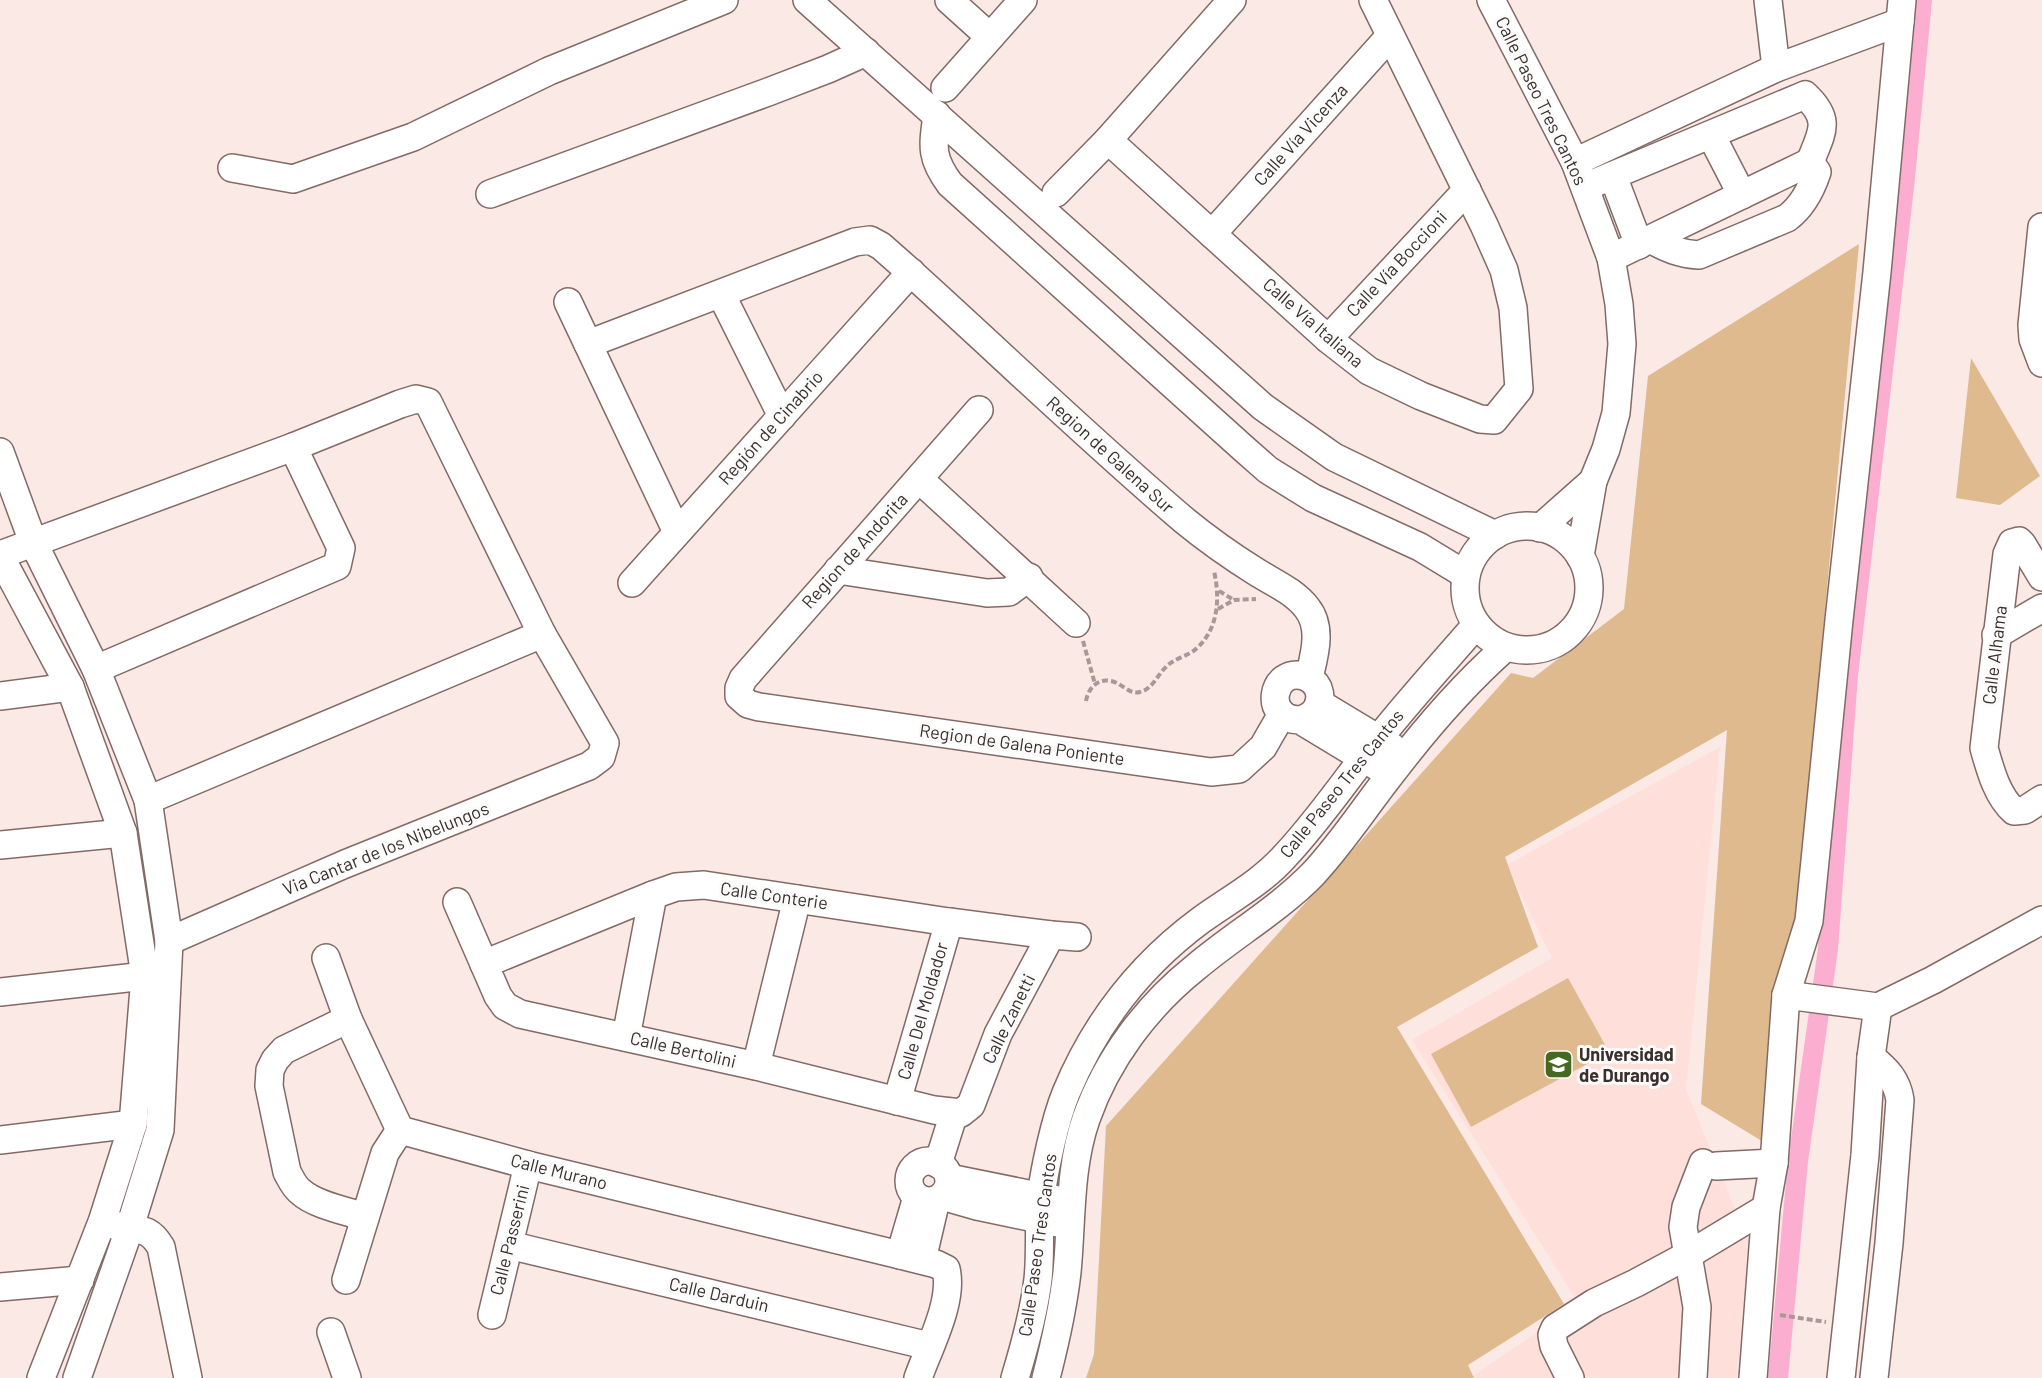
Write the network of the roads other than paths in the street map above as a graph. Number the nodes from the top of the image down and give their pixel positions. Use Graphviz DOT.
graph roads {
  1 [pos="724,0"];
  2 [pos="807,0"];
  3 [pos="949,0"];
  4 [pos="1023,0"];
  5 [pos="1232,0"];
  6 [pos="1372,0"];
  7 [pos="1491,0"];
  8 [pos="1768,0"];
  9 [pos="1901,11"];
  10 [pos="1390,36"];
  11 [pos="990,37"];
  12 [pos="866,52"];
  13 [pos="1776,68"];
  14 [pos="945,88"];
  15 [pos="937,115"];
  16 [pos="1711,135"];
  17 [pos="1108,140"];
  18 [pos="1575,162"];
  19 [pos="1810,162"];
  20 [pos="232,168"];
  21 [pos="1613,176"];
  22 [pos="1584,187"];
  23 [pos="1467,190"];
  24 [pos="490,194"];
  25 [pos="1056,194"];
  26 [pos="1742,195"];
  27 [pos="1212,234"];
  28 [pos="1644,242"];
  29 [pos="2041,242"];
  30 [pos="1611,258"];
  31 [pos="911,272"];
  32 [pos="721,294"];
  33 [pos="568,302"];
  34 [pos="1328,339"];
  35 [pos="588,345"];
  36 [pos="2042,363"];
  37 [pos="979,410"];
  38 [pos="782,416"];
  39 [pos="293,447"];
  40 [pos="0,452"];
  41 [pos="919,479"];
  42 [pos="1593,481"];
  43 [pos="1540,528"];
  44 [pos="677,532"];
  45 [pos="1494,535"];
  46 [pos="33,542"];
  47 [pos="0,556"];
  48 [pos="1580,556"];
  49 [pos="838,570"];
  50 [pos="1466,575"];
  51 [pos="1029,577"];
  52 [pos="2042,578"];
  53 [pos="632,583"];
  54 [pos="2042,608"];
  55 [pos="1076,623"];
  56 [pos="1476,625"];
  57 [pos="542,633"];
  58 [pos="1996,635"];
  59 [pos="1506,647"];
  60 [pos="96,669"];
  61 [pos="1309,678"];
  62 [pos="70,687"];
  63 [pos="0,696"];
  64 [pos="739,696"];
  65 [pos="1301,712"];
  66 [pos="1371,748"];
  67 [pos="1398,765"];
  68 [pos="2042,799"];
  69 [pos="148,800"];
  70 [pos="123,833"];
  71 [pos="0,845"];
  72 [pos="653,895"];
  73 [pos="797,899"];
  74 [pos="457,902"];
  75 [pos="2042,920"];
  76 [pos="949,922"];
  77 [pos="1064,936"];
  78 [pos="169,940"];
  79 [pos="326,958"];
  80 [pos="484,964"];
  81 [pos="145,976"];
  82 [pos="0,992"];
  83 [pos="1799,997"];
  84 [pos="1870,1005"];
  85 [pos="348,1019"];
  86 [pos="626,1037"];
  87 [pos="1871,1057"];
  88 [pos="756,1066"];
  89 [pos="897,1101"];
  90 [pos="953,1109"];
  91 [pos="133,1124"];
  92 [pos="400,1130"];
  93 [pos="0,1140"];
  94 [pos="1774,1163"];
  95 [pos="528,1164"];
  96 [pos="935,1182"];
  97 [pos="1040,1208"];
  98 [pos="1766,1208"];
  99 [pos="1070,1214"];
  100 [pos="365,1217"];
  101 [pos="102,1222"];
  102 [pos="129,1230"];
  103 [pos="1855,1243"];
  104 [pos="1889,1243"];
  105 [pos="509,1245"];
  106 [pos="1688,1255"];
  107 [pos="923,1261"];
  108 [pos="80,1280"];
  109 [pos="346,1280"];
  110 [pos="0,1287"];
  111 [pos="492,1315"];
  112 [pos="331,1332"];
  113 [pos="929,1346"];
  114 [pos="185,1377"];
  115 [pos="41,1378"];
  116 [pos="77,1378"];
  117 [pos="347,1378"];
  118 [pos="918,1378"];
  119 [pos="1015,1378"];
  120 [pos="1046,1378"];
  121 [pos="1570,1378"];
  122 [pos="1693,1378"];
  123 [pos="1753,1378"];
  124 [pos="1841,1378"];
  125 [pos="1874,1378"];
  1 -- 20 [label="street"];
  2 -- 12 [label="street"];
  3 -- 11 [label="street"];
  4 -- 11 [label="street"];
  5 -- 17 [label="street"];
  6 -- 10 [label="street, Calle Vía Italiana"];
  7 -- 18 [label="street, Calle Paseo Tres Cantos"];
  8 -- 13 [label="street"];
  9 -- 13 [label="street"];
  9 -- 83 [label="street"];
  10 -- 23 [label="street, Calle Vía Italiana"];
  10 -- 27 [label="street, Calle Vía Vicenza"];
  11 -- 14 [label="street"];
  12 -- 15 [label="street"];
  12 -- 24 [label="street"];
  13 -- 18 [label="street"];
  15 -- 45 [label="street"];
  15 -- 50 [label="street"];
  16 -- 19 [label="street"];
  16 -- 21 [label="street"];
  16 -- 26 [label="street"];
  17 -- 25 [label="street"];
  17 -- 27 [label="street, Calle Vía Italiana"];
  18 -- 22 [label="street, Calle Paseo Tres Cantos"];
  19 -- 26 [label="street"];
  19 -- 28 [label="street"];
  21 -- 22 [label="street"];
  21 -- 28 [label="street"];
  22 -- 30 [label="street, Calle Paseo Tres Cantos"];
  23 -- 34 [label="street, Calle Vía Boccioni"];
  23 -- 34 [label="street, Calle Vía Italiana"];
  26 -- 28 [label="street"];
  27 -- 34 [label="street, Calle Vía Italiana"];
  28 -- 30 [label="street"];
  29 -- 36 [label="street"];
  30 -- 42 [label="street, Calle Paseo Tres Cantos"];
  31 -- 32 [label="street, Region de Galena Sur"];
  31 -- 38 [label="street, Región de Cinabrio"];
  31 -- 61 [label="street, Region de Galena Sur"];
  32 -- 35 [label="street"];
  32 -- 38 [label="street"];
  33 -- 35 [label="street"];
  35 -- 44 [label="street"];
  37 -- 41 [label="street, Region de Andorita"];
  38 -- 44 [label="street, Región de Cinabrio"];
  39 -- 46 [label="street"];
  39 -- 57 [label="street"];
  39 -- 60 [label="street"];
  40 -- 46 [label="street"];
  41 -- 49 [label="street, Region de Andorita"];
  41 -- 51 [label="street"];
  42 -- 43 [label="street, Calle Paseo Tres Cantos"];
  42 -- 48 [label="street, Calle Paseo Tres Cantos"];
  43 -- 45 [label="street"];
  43 -- 48 [label="street"];
  44 -- 53 [label="street, Región de Cinabrio"];
  45 -- 50 [label="street"];
  46 -- 47 [label="street"];
  46 -- 60 [label="street"];
  47 -- 62 [label="street"];
  48 -- 59 [label="street"];
  49 -- 51 [label="street"];
  49 -- 64 [label="street, Region de Andorita"];
  50 -- 56 [label="street"];
  51 -- 55 [label="street"];
  52 -- 58 [label="street, Calle Alhama"];
  54 -- 58 [label="street"];
  56 -- 59 [label="street"];
  56 -- 66 [label="street, Calle Paseo Tres Cantos"];
  57 -- 69 [label="street"];
  57 -- 78 [label="street, Via Cantar de los Nibelungos"];
  58 -- 68 [label="street, Calle Alhama"];
  59 -- 67 [label="street, Calle Paseo Tres Cantos"];
  60 -- 69 [label="street"];
  61 -- 65 [label="street"];
  61 -- 65 [label="street"];
  62 -- 63 [label="street"];
  62 -- 70 [label="street"];
  64 -- 65 [label="street, Region de Galena Poniente"];
  65 -- 66 [label="street"];
  66 -- 67 [label="street"];
  66 -- 97 [label="street, Calle Paseo Tres Cantos"];
  67 -- 99 [label="street, Calle Paseo Tres Cantos"];
  69 -- 78 [label="street"];
  70 -- 71 [label="street"];
  70 -- 81 [label="street"];
  72 -- 73 [label="street, Calle Conterie"];
  72 -- 80 [label="street, Calle Conterie"];
  72 -- 86 [label="street"];
  73 -- 76 [label="street, Calle Conterie"];
  73 -- 88 [label="street"];
  74 -- 80 [label="street, Calle Bertolini"];
  75 -- 84 [label="street"];
  76 -- 77 [label="street, Calle Conterie"];
  76 -- 89 [label="street, Calle Del Moldador"];
  77 -- 90 [label="street, Calle Zanetti"];
  78 -- 102 [label="street"];
  79 -- 85 [label="street"];
  80 -- 86 [label="street, Calle Bertolini"];
  81 -- 82 [label="street"];
  81 -- 91 [label="street"];
  83 -- 84 [label="street"];
  83 -- 94 [label="street"];
  84 -- 87 [label="street"];
  85 -- 92 [label="street"];
  85 -- 100 [label="street"];
  86 -- 88 [label="street, Calle Bertolini"];
  87 -- 103 [label="street"];
  87 -- 104 [label="street"];
  88 -- 89 [label="street, Calle Bertolini"];
  89 -- 90 [label="street, Calle Bertolini"];
  90 -- 96 [label="street"];
  91 -- 93 [label="street"];
  91 -- 101 [label="street"];
  92 -- 95 [label="street, Calle Murano"];
  92 -- 100 [label="street"];
  94 -- 98 [label="street"];
  94 -- 106 [label="street"];
  95 -- 105 [label="street, Calle Passerini"];
  95 -- 107 [label="street, Calle Murano"];
  96 -- 97 [label="street"];
  96 -- 107 [label="street"];
  97 -- 99 [label="street"];
  97 -- 119 [label="street, Calle Paseo Tres Cantos"];
  98 -- 106 [label="street"];
  98 -- 123 [label="street"];
  99 -- 120 [label="street, Calle Paseo Tres Cantos"];
  100 -- 109 [label="street"];
  101 -- 102 [label="street"];
  101 -- 108 [label="street"];
  102 -- 114 [label="street"];
  102 -- 116 [label="street"];
  103 -- 104 [label="street"];
  103 -- 124 [label="street"];
  104 -- 125 [label="street"];
  105 -- 111 [label="street, Calle Passerini"];
  105 -- 113 [label="street, Calle Darduin"];
  106 -- 121 [label="street"];
  106 -- 122 [label="street"];
  107 -- 113 [label="street"];
  108 -- 110 [label="street"];
  108 -- 115 [label="street"];
  112 -- 117 [label="street"];
  113 -- 118 [label="street"];
}
